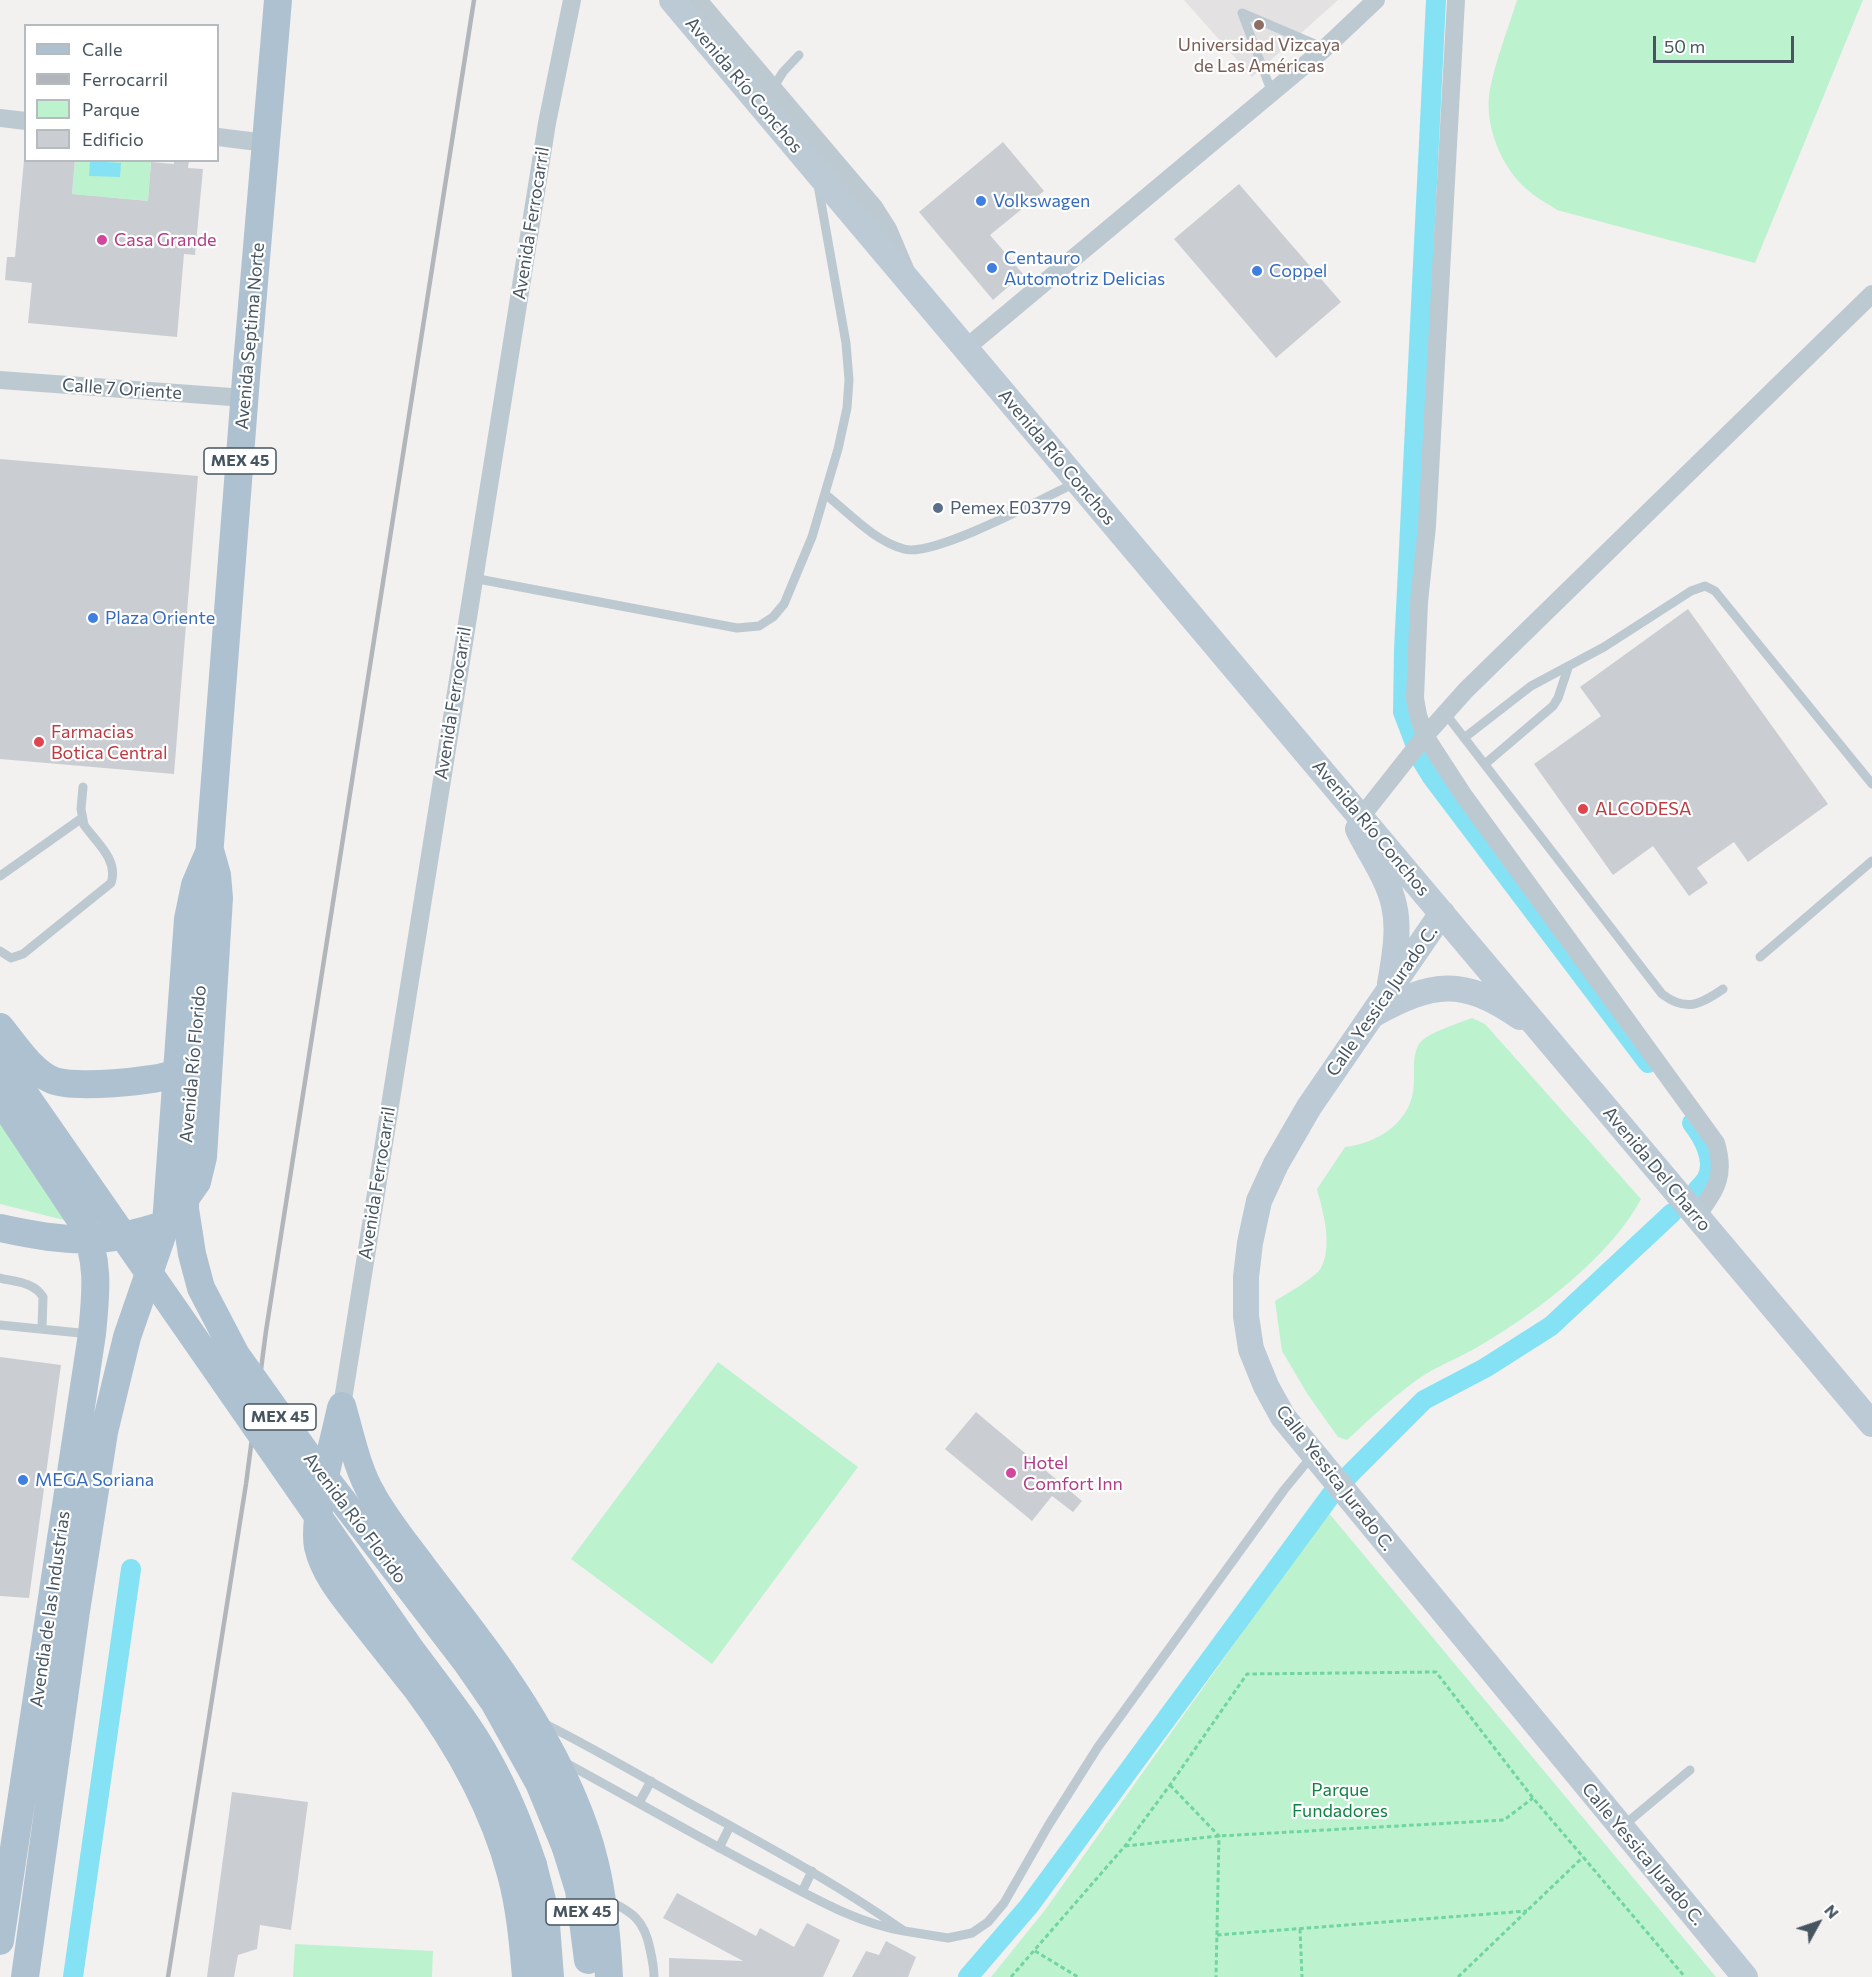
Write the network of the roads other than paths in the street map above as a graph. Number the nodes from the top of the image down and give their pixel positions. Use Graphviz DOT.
graph roads {
  1 [pos="278,0"];
  2 [pos="572,0"];
  3 [pos="672,0"];
  4 [pos="698,0"];
  5 [pos="1376,0"];
  6 [pos="1456,0"];
  7 [pos="1324,49"];
  8 [pos="799,55"];
  9 [pos="773,88"];
  10 [pos="1272,93"];
  11 [pos="0,118"];
  12 [pos="24,121"];
  13 [pos="219,137"];
  14 [pos="266,144"];
  15 [pos="815,170"];
  16 [pos="910,282"];
  17 [pos="1872,294"];
  18 [pos="966,348"];
  19 [pos="0,380"];
  20 [pos="245,398"];
  21 [pos="1078,482"];
  22 [pos="825,494"];
  23 [pos="473,578"];
  24 [pos="1568,668"];
  25 [pos="1445,713"];
  26 [pos="1425,737"];
  27 [pos="1464,738"];
  28 [pos="1485,764"];
  29 [pos="1872,784"];
  30 [pos="83,787"];
  31 [pos="1343,796"];
  32 [pos="1361,817"];
  33 [pos="82,818"];
  34 [pos="210,850"];
  35 [pos="1872,861"];
  36 [pos="0,876"];
  37 [pos="1442,913"];
  38 [pos="204,923"];
  39 [pos="0,951"];
  40 [pos="1760,957"];
  41 [pos="1723,989"];
  42 [pos="1389,991"];
  43 [pos="1371,1016"];
  44 [pos="0,1027"];
  45 [pos="1539,1030"];
  46 [pos="0,1061"];
  47 [pos="176,1073"];
  48 [pos="13,1097"];
  49 [pos="1697,1216"];
  50 [pos="166,1224"];
  51 [pos="0,1228"];
  52 [pos="91,1241"];
  53 [pos="0,1278"];
  54 [pos="0,1325"];
  55 [pos="42,1329"];
  56 [pos="92,1334"];
  57 [pos="342,1406"];
  58 [pos="1872,1424"];
  59 [pos="1314,1454"];
  60 [pos="397,1533"];
  61 [pos="342,1594"];
  62 [pos="531,1717"];
  63 [pos="552,1755"];
  64 [pos="1690,1770"];
  65 [pos="651,1782"];
  66 [pos="639,1803"];
  67 [pos="730,1826"];
  68 [pos="1621,1827"];
  69 [pos="719,1848"];
  70 [pos="812,1871"];
  71 [pos="802,1892"];
  72 [pos="601,1897"];
  73 [pos="904,1931"];
  74 [pos="0,1941"];
  75 [pos="25,1977"];
  76 [pos="526,1977"];
  77 [pos="550,1977"];
  78 [pos="589,1977"];
  79 [pos="609,1977"];
  80 [pos="654,1977"];
  81 [pos="1745,1977"];
  1 -- 14 [label="main road, Avenida Septima Norte / MEX 45"];
  2 -- 23 [label="street, Avenida Ferrocarril"];
  3 -- 15 [label="main road, Avenida Río Conchos"];
  4 -- 9 [label="street"];
  5 -- 7 [label="street"];
  6 -- 26 [label="street"];
  7 -- 10 [label="street"];
  7 -- 10 [label="lane"];
  8 -- 9 [label="lane"];
  9 -- 16 [label="street"];
  10 -- 18 [label="street"];
  11 -- 12 [label="street"];
  13 -- 14 [label="street"];
  14 -- 20 [label="main road, Avenida Septima Norte / MEX 45"];
  15 -- 16 [label="main road, Avenida Río Conchos"];
  15 -- 22 [label="lane"];
  16 -- 18 [label="main road, Avenida Río Conchos"];
  17 -- 25 [label="street"];
  18 -- 21 [label="main road, Avenida Río Conchos"];
  19 -- 20 [label="street, Calle 7 Oriente"];
  20 -- 34 [label="main road, Avenida Septima Norte / MEX 45"];
  21 -- 22 [label="lane"];
  21 -- 31 [label="main road, Avenida Río Conchos"];
  22 -- 23 [label="lane"];
  23 -- 57 [label="street, Avenida Ferrocarril"];
  24 -- 27 [label="lane"];
  24 -- 28 [label="lane"];
  24 -- 29 [label="lane"];
  25 -- 26 [label="street"];
  25 -- 27 [label="lane"];
  26 -- 32 [label="street"];
  26 -- 49 [label="street"];
  27 -- 28 [label="lane"];
  28 -- 41 [label="lane"];
  30 -- 33 [label="lane"];
  31 -- 32 [label="main road, Avenida Río Conchos"];
  31 -- 42 [label="main road"];
  32 -- 37 [label="main road, Avenida Río Conchos"];
  33 -- 36 [label="lane"];
  33 -- 39 [label="lane"];
  34 -- 38 [label="main road, Avenida Septima Norte / MEX 45"];
  34 -- 47 [label="main road"];
  34 -- 50 [label="main road"];
  35 -- 40 [label="lane"];
  37 -- 42 [label="main road, Calle Yessica Jurado C."];
  37 -- 45 [label="main road, Avenida Del Charro"];
  38 -- 78 [label="main road, Avenida Río Florido / MEX 45, bridge"];
  42 -- 43 [label="main road, Calle Yessica Jurado C."];
  43 -- 45 [label="main road"];
  43 -- 59 [label="main road, Calle Yessica Jurado C."];
  44 -- 47 [label="main road"];
  45 -- 49 [label="main road, Avenida Del Charro"];
  46 -- 48 [label="main road, MEX 45"];
  47 -- 50 [label="main road"];
  48 -- 52 [label="main road, Avendia de las Industrias"];
  48 -- 77 [label="main road, Avenida Río Florido / MEX 45, bridge"];
  49 -- 58 [label="main road, Avenida Del Charro"];
  50 -- 52 [label="main road"];
  50 -- 75 [label="main road, Avendia de las Industrias"];
  51 -- 52 [label="main road"];
  52 -- 56 [label="main road, Avendia de las Industrias"];
  53 -- 55 [label="lane"];
  54 -- 55 [label="lane"];
  55 -- 56 [label="lane"];
  56 -- 74 [label="main road, Avendia de las Industrias"];
  57 -- 60 [label="main road"];
  57 -- 61 [label="main road"];
  59 -- 68 [label="main road, Calle Yessica Jurado C."];
  59 -- 73 [label="lane"];
  60 -- 61 [label="main road"];
  60 -- 62 [label="main road"];
  61 -- 76 [label="main road"];
  62 -- 63 [label="main road"];
  62 -- 65 [label="lane"];
  63 -- 66 [label="lane"];
  63 -- 72 [label="main road"];
  64 -- 68 [label="lane"];
  65 -- 66 [label="lane"];
  65 -- 67 [label="lane"];
  66 -- 69 [label="lane"];
  67 -- 69 [label="lane"];
  67 -- 70 [label="lane"];
  68 -- 81 [label="main road, Calle Yessica Jurado C."];
  69 -- 71 [label="lane"];
  70 -- 71 [label="lane"];
  70 -- 73 [label="lane"];
  71 -- 73 [label="lane"];
  72 -- 79 [label="main road"];
  72 -- 80 [label="lane"];
}
